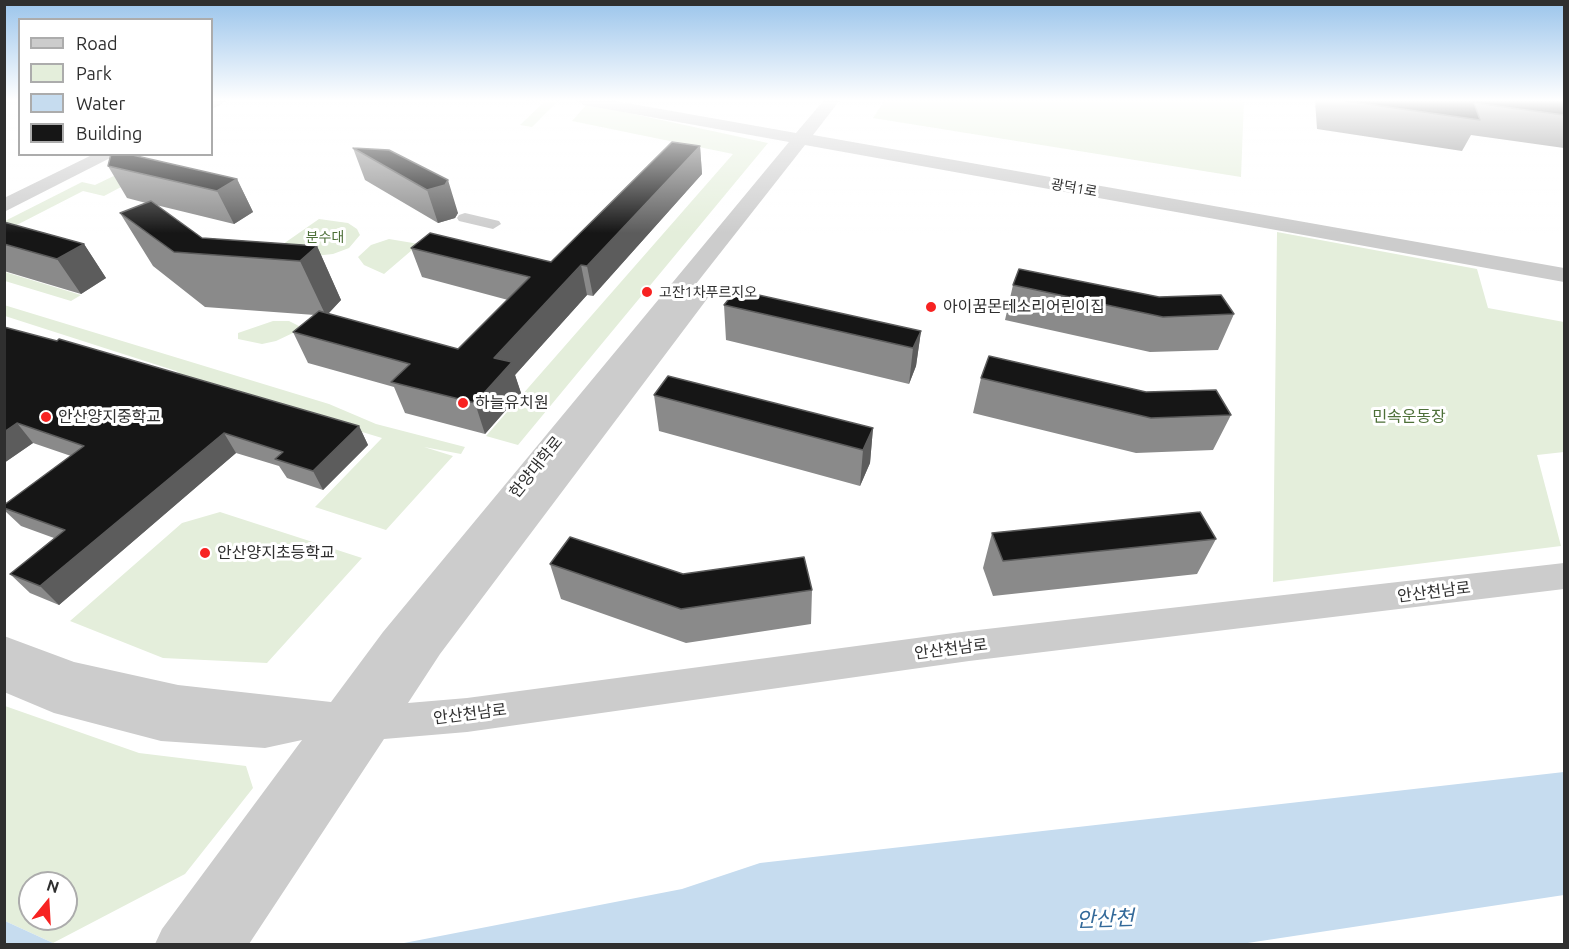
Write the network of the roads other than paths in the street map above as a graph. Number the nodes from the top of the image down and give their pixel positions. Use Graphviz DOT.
graph roads {
  1 [pos="805,144"];
  2 [pos="863,144"];
  3 [pos="869,144"];
  4 [pos="105,156"];
  5 [pos="4,206"];
  6 [pos="465,218"];
  7 [pos="493,224"];
  8 [pos="1564,260"];
  9 [pos="1564,275"];
  10 [pos="1564,576"];
  11 [pos="4,650"];
  12 [pos="4,676"];
  13 [pos="356,722"];
  14 [pos="177,945"];
  15 [pos="224,945"];
  1 -- 13 [label="street, 한양대학로"];
  2 -- 9 [label="street, 광덕1로"];
  3 -- 8 [label="street, 광덕1로"];
  4 -- 5 [label="street"];
  6 -- 7 [label="street"];
  10 -- 13 [label="street, 안산천남로"];
  11 -- 13 [label="street, 안산천남로"];
  12 -- 13 [label="street, 안산천남로"];
  13 -- 14 [label="street, 한양대학로"];
  13 -- 15 [label="street, 한양대학로"];
}
